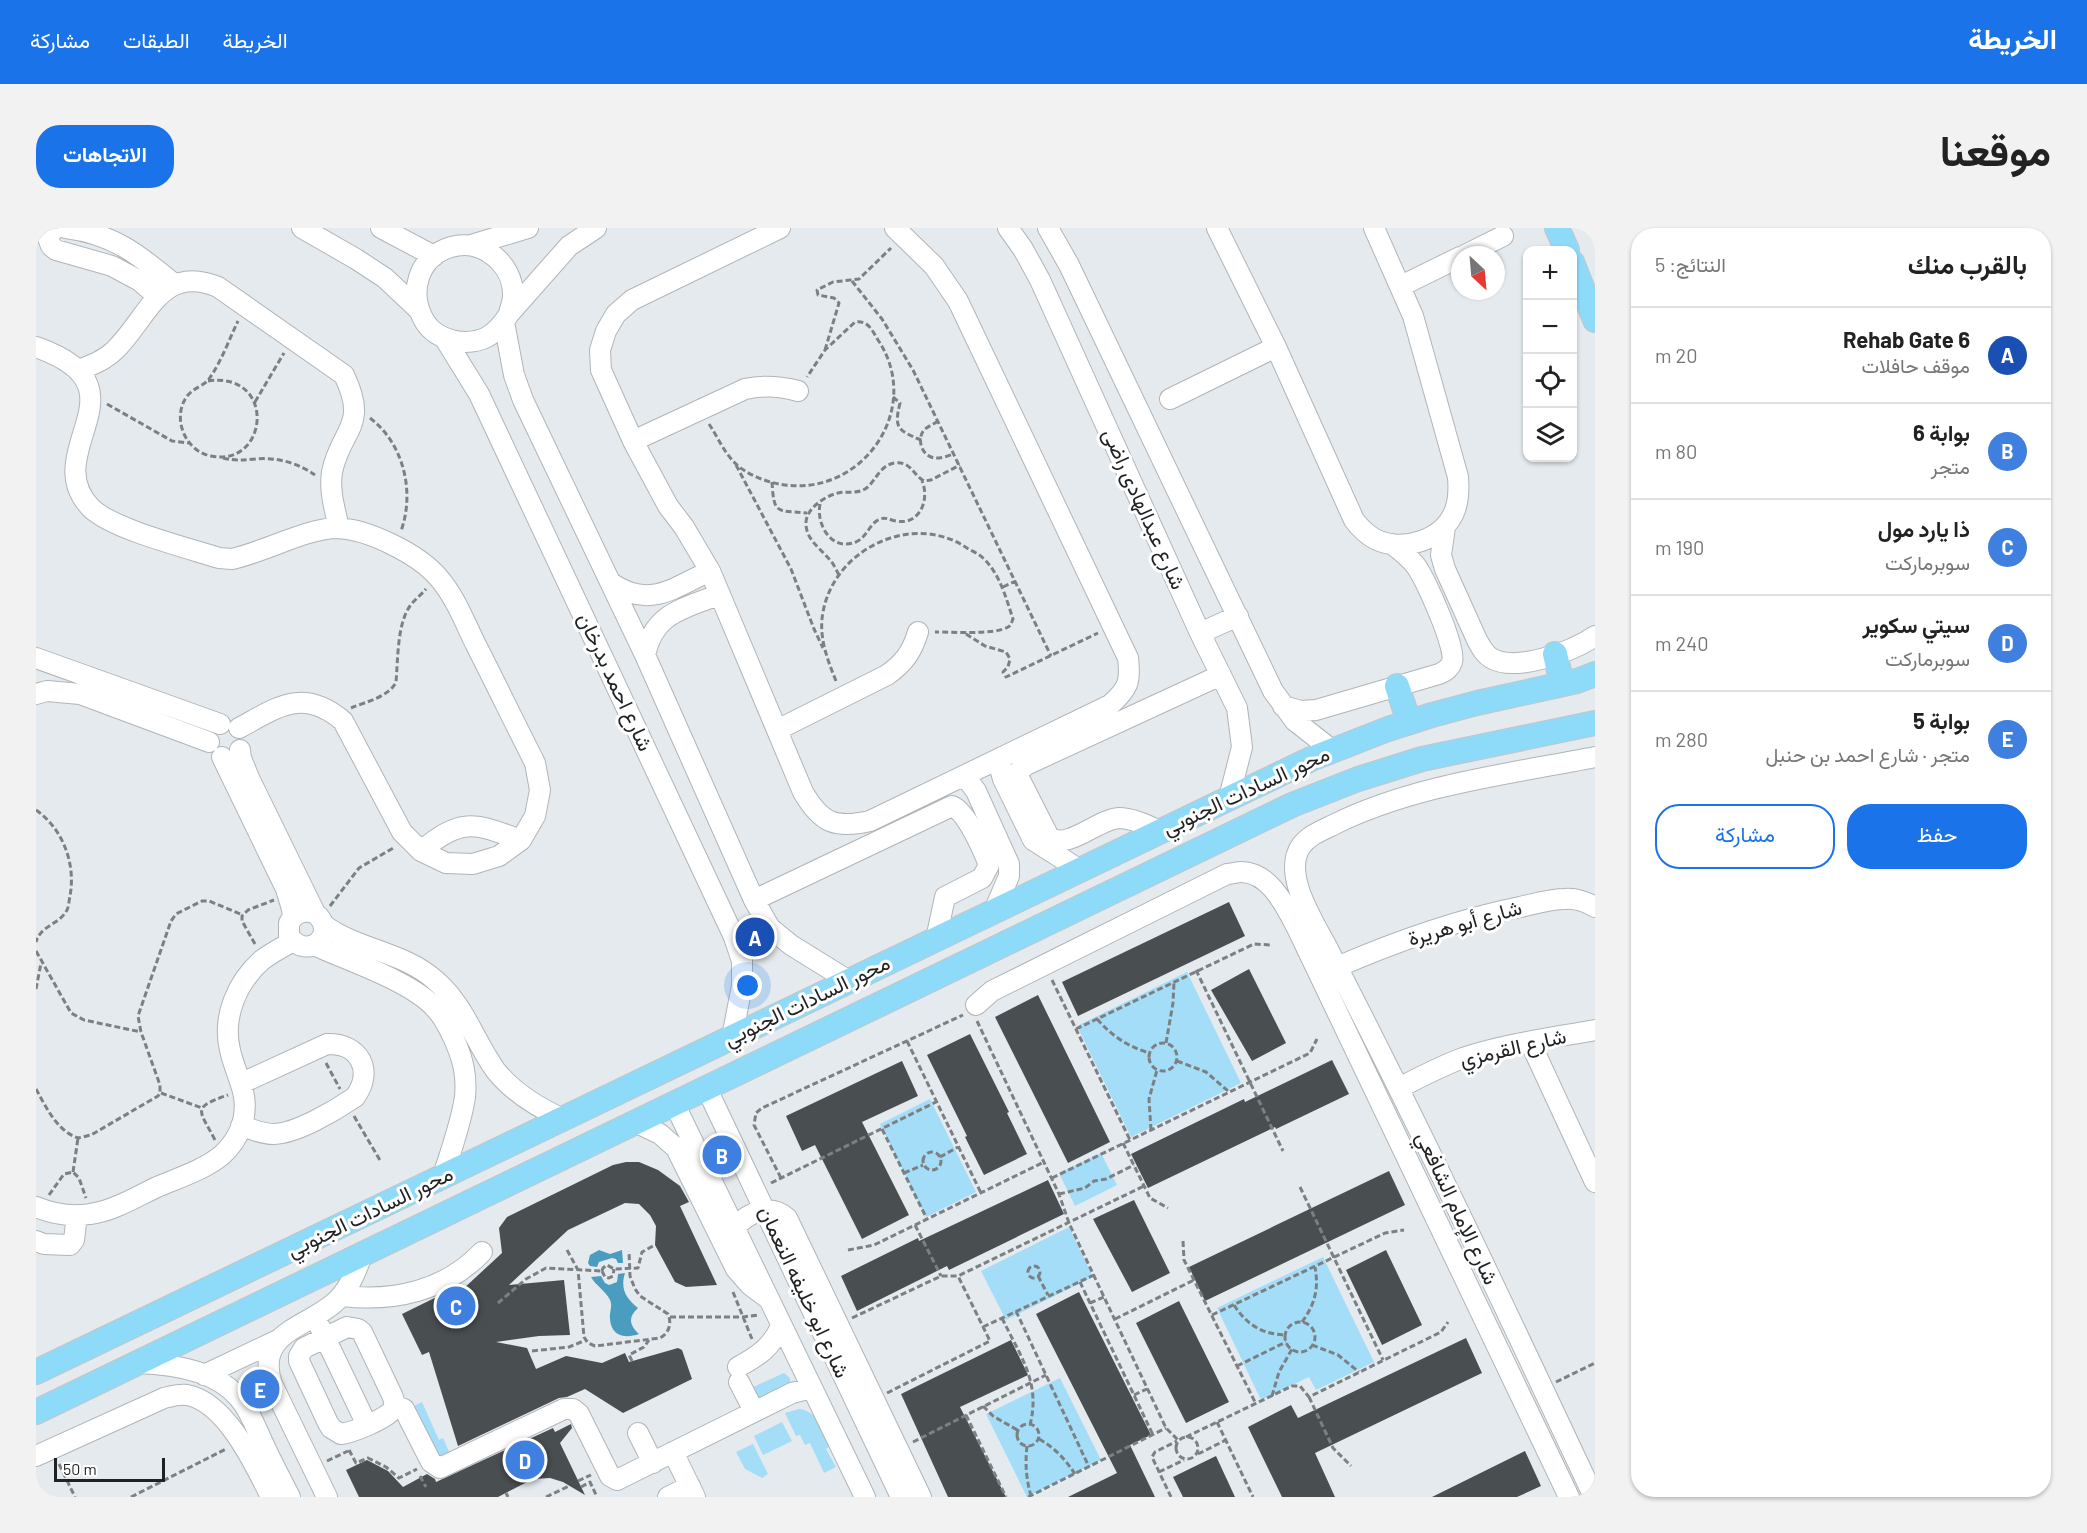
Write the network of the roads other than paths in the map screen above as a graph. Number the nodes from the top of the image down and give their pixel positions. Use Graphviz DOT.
graph roads {
  1 [pos="54,228"];
  2 [pos="66,228"];
  3 [pos="302,228"];
  4 [pos="381,228"];
  5 [pos="528,228"];
  6 [pos="597,228"];
  7 [pos="780,228"];
  8 [pos="1008,228"];
  9 [pos="1048,228"];
  10 [pos="1217,228"];
  11 [pos="1374,228"];
  12 [pos="1557,228"];
  13 [pos="899,232"];
  14 [pos="1503,236"];
  15 [pos="471,245"];
  16 [pos="1483,246"];
  17 [pos="1565,246"];
  18 [pos="434,256"];
  19 [pos="1451,261"];
  20 [pos="1577,275"];
  21 [pos="174,284"];
  22 [pos="1401,286"];
  23 [pos="157,296"];
  24 [pos="418,310"];
  25 [pos="506,318"];
  26 [pos="1595,320"];
  27 [pos="445,339"];
  28 [pos="36,347"];
  29 [pos="1276,347"];
  30 [pos="79,370"];
  31 [pos="798,391"];
  32 [pos="1170,399"];
  33 [pos="633,441"];
  34 [pos="1445,527"];
  35 [pos="339,528"];
  36 [pos="1392,544"];
  37 [pos="710,571"];
  38 [pos="611,583"];
  39 [pos="720,594"];
  40 [pos="1239,616"];
  41 [pos="918,632"];
  42 [pos="1200,633"];
  43 [pos="1595,636"];
  44 [pos="1477,640"];
  45 [pos="1452,650"];
  46 [pos="1555,654"];
  47 [pos="645,655"];
  48 [pos="36,660"];
  49 [pos="1594,674"];
  50 [pos="1221,675"];
  51 [pos="1562,684"];
  52 [pos="1397,686"];
  53 [pos="36,692"];
  54 [pos="1283,706"];
  55 [pos="1409,722"];
  56 [pos="1595,723"];
  57 [pos="229,726"];
  58 [pos="777,730"];
  59 [pos="209,742"];
  60 [pos="1332,750"];
  61 [pos="231,753"];
  62 [pos="1002,757"];
  63 [pos="1595,757"];
  64 [pos="963,777"];
  65 [pos="1003,779"];
  66 [pos="976,792"];
  67 [pos="1228,798"];
  68 [pos="1160,831"];
  69 [pos="521,840"];
  70 [pos="1037,844"];
  71 [pos="415,845"];
  72 [pos="1008,859"];
  73 [pos="1080,870"];
  74 [pos="754,900"];
  75 [pos="1595,908"];
  76 [pos="994,911"];
  77 [pos="293,917"];
  78 [pos="320,919"];
  79 [pos="1305,925"];
  80 [pos="936,939"];
  81 [pos="293,941"];
  82 [pos="314,945"];
  83 [pos="1337,967"];
  84 [pos="849,981"];
  85 [pos="972,1012"];
  86 [pos="470,1025"];
  87 [pos="1595,1030"];
  88 [pos="451,1033"];
  89 [pos="732,1037"];
  90 [pos="1530,1042"];
  91 [pos="488,1057"];
  92 [pos="465,1067"];
  93 [pos="711,1085"];
  94 [pos="243,1086"];
  95 [pos="1399,1088"];
  96 [pos="670,1105"];
  97 [pos="563,1119"];
  98 [pos="635,1122"];
  99 [pos="241,1126"];
  100 [pos="443,1176"];
  101 [pos="1595,1182"];
  102 [pos="755,1190"];
  103 [pos="724,1205"];
  104 [pos="38,1208"];
  105 [pos="765,1210"];
  106 [pos="84,1215"];
  107 [pos="735,1227"];
  108 [pos="36,1241"];
  109 [pos="482,1252"];
  110 [pos="363,1253"];
  111 [pos="342,1296"];
  112 [pos="775,1312"];
  113 [pos="315,1317"];
  114 [pos="325,1338"];
  115 [pos="278,1340"];
  116 [pos="1524,1350"];
  117 [pos="1503,1360"];
  118 [pos="137,1363"];
  119 [pos="36,1372"];
  120 [pos="204,1375"];
  121 [pos="272,1384"];
  122 [pos="811,1388"];
  123 [pos="240,1399"];
  124 [pos="394,1405"];
  125 [pos="754,1411"];
  126 [pos="36,1412"];
  127 [pos="367,1425"];
  128 [pos="294,1429"];
  129 [pos="638,1433"];
  130 [pos="263,1444"];
  131 [pos="44,1452"];
  132 [pos="674,1452"];
  133 [pos="653,1463"];
  134 [pos="692,1492"];
  135 [pos="271,1497"];
  136 [pos="290,1497"];
  137 [pos="327,1497"];
  138 [pos="668,1497"];
  139 [pos="865,1497"];
  140 [pos="901,1497"];
  141 [pos="921,1497"];
  142 [pos="1569,1497"];
  143 [pos="1594,1497"];
  1 -- 23 [label="street"];
  2 -- 21 [label="street"];
  3 -- 24 [label="street"];
  4 -- 18 [label="street"];
  5 -- 15 [label="street"];
  6 -- 25 [label="street"];
  7 -- 33 [label="street"];
  8 -- 42 [label="street, شارع عبدالهادى راضى"];
  9 -- 40 [label="street, شارع عبدالهادى راضى"];
  10 -- 29 [label="street"];
  11 -- 22 [label="street"];
  12 -- 17 [label="main road"];
  13 -- 62 [label="street"];
  14 -- 16 [label="street"];
  15 -- 18 [label="street"];
  15 -- 25 [label="street"];
  18 -- 24 [label="street"];
  19 -- 22 [label="street"];
  20 -- 26 [label="main road"];
  21 -- 23 [label="street"];
  21 -- 35 [label="street"];
  22 -- 34 [label="street"];
  23 -- 30 [label="street"];
  24 -- 27 [label="street"];
  25 -- 27 [label="street"];
  25 -- 38 [label="street, شارع احمد بدرخان"];
  27 -- 89 [label="street, شارع احمد بدرخان"];
  28 -- 30 [label="street"];
  29 -- 32 [label="street"];
  29 -- 36 [label="street"];
  30 -- 35 [label="street"];
  31 -- 33 [label="street"];
  33 -- 37 [label="street"];
  34 -- 36 [label="street"];
  34 -- 44 [label="street"];
  35 -- 69 [label="street"];
  36 -- 45 [label="street"];
  37 -- 38 [label="street"];
  37 -- 39 [label="street"];
  38 -- 47 [label="street, شارع احمد بدرخان"];
  39 -- 47 [label="street"];
  39 -- 58 [label="street"];
  40 -- 42 [label="street"];
  40 -- 54 [label="street, شارع عبدالهادى راضى"];
  41 -- 58 [label="street"];
  42 -- 50 [label="street, شارع عبدالهادى راضى"];
  43 -- 46 [label="street"];
  44 -- 45 [label="street"];
  44 -- 46 [label="street"];
  45 -- 52 [label="street"];
  46 -- 51 [label="main road"];
  47 -- 74 [label="street, شارع احمد بدرخان"];
  48 -- 53 [label="street"];
  48 -- 57 [label="street"];
  49 -- 51 [label="main road, محور السادات الجنوبي"];
  50 -- 67 [label="street, شارع عبدالهادى راضى"];
  50 -- 68 [label="street"];
  51 -- 55 [label="main road, محور السادات الجنوبي"];
  52 -- 54 [label="street"];
  52 -- 55 [label="main road"];
  53 -- 59 [label="street"];
  54 -- 60 [label="street, شارع عبدالهادى راضى"];
  55 -- 60 [label="main road, محور السادات الجنوبي"];
  56 -- 93 [label="main road, محور السادات الجنوبي"];
  57 -- 59 [label="street"];
  57 -- 61 [label="street"];
  57 -- 71 [label="street"];
  58 -- 64 [label="street"];
  59 -- 61 [label="street"];
  60 -- 67 [label="main road, محور السادات الجنوبي"];
  61 -- 77 [label="street"];
  61 -- 78 [label="street"];
  62 -- 64 [label="street"];
  62 -- 65 [label="street"];
  63 -- 79 [label="street"];
  64 -- 66 [label="street"];
  65 -- 66 [label="street"];
  65 -- 70 [label="street"];
  66 -- 72 [label="street"];
  67 -- 68 [label="main road, محور السادات الجنوبي"];
  68 -- 73 [label="main road, محور السادات الجنوبي"];
  69 -- 71 [label="street"];
  69 -- 71 [label="street"];
  70 -- 72 [label="street"];
  70 -- 73 [label="street"];
  72 -- 76 [label="street"];
  73 -- 76 [label="main road, محور السادات الجنوبي"];
  74 -- 80 [label="street"];
  74 -- 84 [label="street, شارع احمد بدرخان"];
  75 -- 83 [label="street, شارع أبو هريرة"];
  76 -- 80 [label="main road, محور السادات الجنوبي"];
  77 -- 78 [label="street"];
  77 -- 81 [label="street"];
  78 -- 82 [label="street"];
  78 -- 86 [label="street"];
  79 -- 83 [label="street, شارع الإمام الشافعي"];
  79 -- 85 [label="street"];
  79 -- 117 [label="street, شارع الإمام الشافعي"];
  80 -- 84 [label="main road, محور السادات الجنوبي"];
  81 -- 82 [label="street"];
  81 -- 94 [label="street"];
  82 -- 88 [label="street"];
  83 -- 95 [label="street, شارع الإمام الشافعي"];
  84 -- 89 [label="main road, محور السادات الجنوبي"];
  86 -- 88 [label="street"];
  86 -- 91 [label="street"];
  87 -- 90 [label="street, شارع القرمزي"];
  88 -- 92 [label="street"];
  89 -- 97 [label="main road, محور السادات الجنوبي"];
  90 -- 95 [label="street, شارع القرمزي"];
  90 -- 101 [label="street"];
  91 -- 92 [label="street"];
  91 -- 97 [label="street"];
  92 -- 100 [label="street"];
  93 -- 96 [label="main road, محور السادات الجنوبي"];
  93 -- 102 [label="street, شارع ابو خليفه النعمان"];
  94 -- 99 [label="street"];
  94 -- 99 [label="street"];
  95 -- 116 [label="street, شارع الإمام الشافعي"];
  96 -- 98 [label="main road, محور السادات الجنوبي"];
  96 -- 103 [label="street, شارع ابو خليفه النعمان"];
  97 -- 100 [label="main road, محور السادات الجنوبي"];
  98 -- 110 [label="main road, محور السادات الجنوبي"];
  98 -- 112 [label="street"];
  99 -- 106 [label="street"];
  100 -- 119 [label="main road, محور السادات الجنوبي"];
  102 -- 103 [label="street"];
  102 -- 105 [label="street, شارع ابو خليفه النعمان"];
  103 -- 107 [label="street, شارع ابو خليفه النعمان"];
  104 -- 106 [label="street"];
  105 -- 107 [label="street"];
  105 -- 140 [label="street, شارع ابو خليفه النعمان"];
  105 -- 141 [label="street"];
  106 -- 108 [label="street"];
  107 -- 112 [label="street, شارع ابو خليفه النعمان"];
  109 -- 111 [label="street"];
  110 -- 111 [label="street"];
  110 -- 118 [label="main road, محور السادات الجنوبي"];
  111 -- 113 [label="street"];
  112 -- 122 [label="street, شارع ابو خليفه النعمان"];
  112 -- 125 [label="street"];
  113 -- 114 [label="street"];
  113 -- 115 [label="street"];
  114 -- 124 [label="street"];
  114 -- 127 [label="street"];
  114 -- 127 [label="street"];
  115 -- 120 [label="street"];
  115 -- 121 [label="street"];
  116 -- 117 [label="street"];
  116 -- 143 [label="street, شارع الإمام الشافعي"];
  117 -- 142 [label="street, شارع الإمام الشافعي"];
  118 -- 120 [label="street"];
  118 -- 126 [label="main road, محور السادات الجنوبي"];
  120 -- 123 [label="street"];
  121 -- 123 [label="street"];
  121 -- 128 [label="street"];
  122 -- 125 [label="street"];
  122 -- 139 [label="street, شارع ابو خليفه النعمان"];
  123 -- 130 [label="street"];
  124 -- 127 [label="street"];
  124 -- 133 [label="street"];
  125 -- 132 [label="street"];
  128 -- 130 [label="street"];
  128 -- 137 [label="street"];
  129 -- 133 [label="street"];
  130 -- 136 [label="street"];
  131 -- 135 [label="street"];
  132 -- 133 [label="street"];
  132 -- 134 [label="street"];
  134 -- 138 [label="street"];
}
